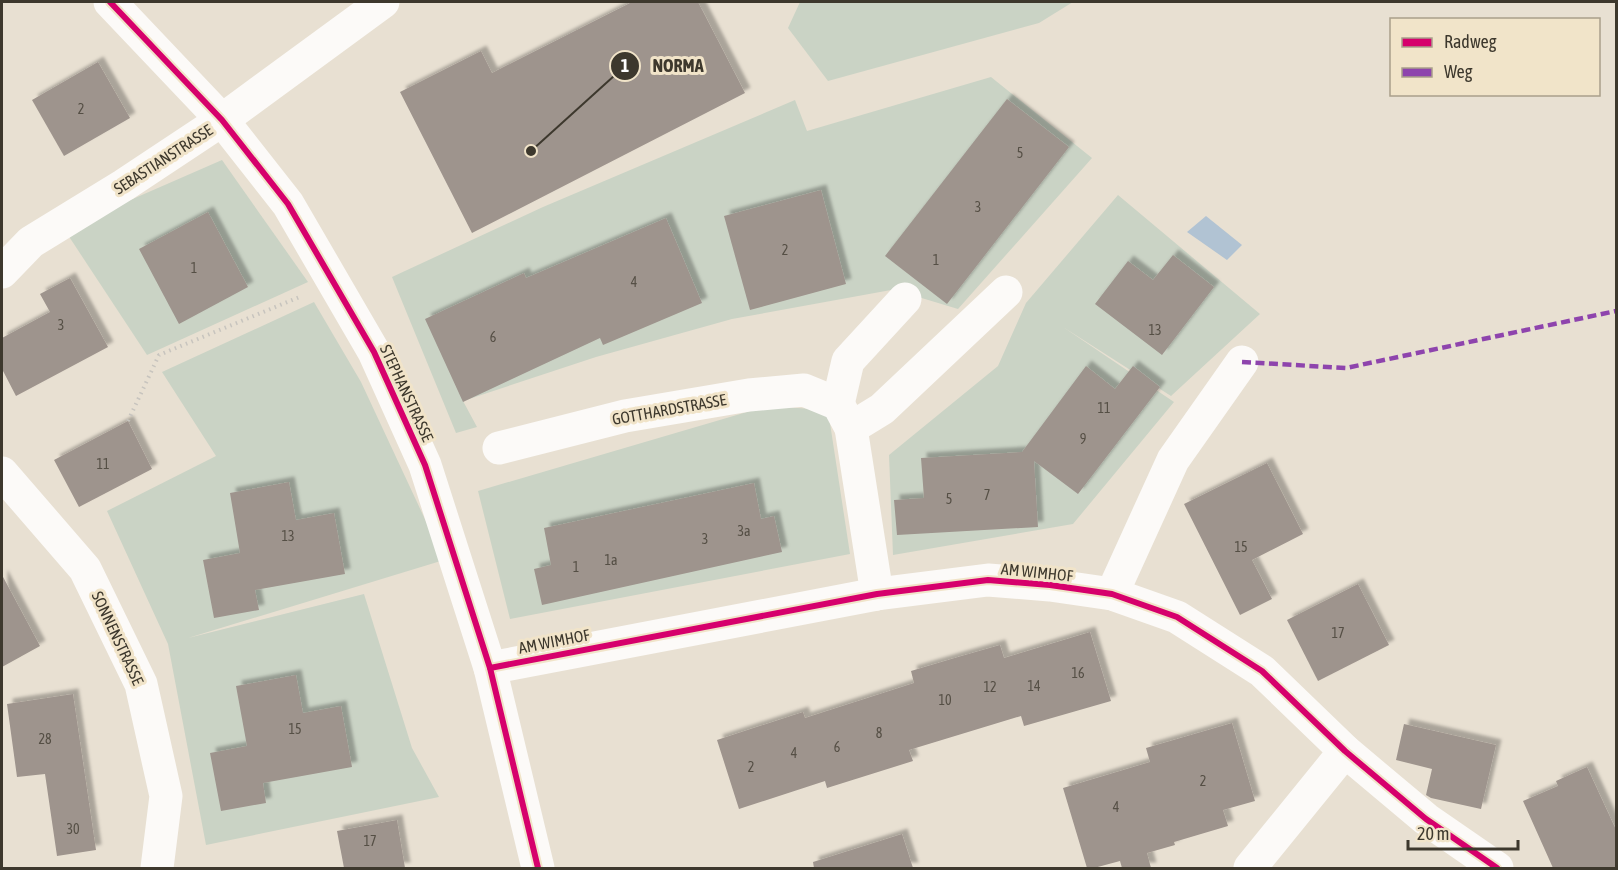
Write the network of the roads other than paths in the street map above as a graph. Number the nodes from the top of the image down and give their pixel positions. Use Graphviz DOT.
graph roads {
  1 [pos="110,2"];
  2 [pos="383,2"];
  3 [pos="222,120"];
  4 [pos="2,272"];
  5 [pos="1006,292"];
  6 [pos="905,299"];
  7 [pos="1242,362"];
  8 [pos="844,416"];
  9 [pos="499,448"];
  10 [pos="2,473"];
  11 [pos="877,594"];
  12 [pos="1112,594"];
  13 [pos="490,668"];
  14 [pos="1345,751"];
  15 [pos="157,868"];
  16 [pos="538,868"];
  17 [pos="1250,868"];
  18 [pos="1497,868"];
  1 -- 3 [label="street, STEPHANSTRASSE"];
  2 -- 3 [label="street, SEBASTIANSTRASSE"];
  3 -- 4 [label="street, SEBASTIANSTRASSE"];
  3 -- 13 [label="street, STEPHANSTRASSE"];
  5 -- 8 [label="street"];
  6 -- 8 [label="street"];
  7 -- 12 [label="street"];
  8 -- 9 [label="street, GOTTHARDSTRASSE"];
  8 -- 11 [label="street"];
  10 -- 15 [label="street, SONNENSTRASSE"];
  11 -- 12 [label="street, AM WIMHOF"];
  11 -- 13 [label="street, AM WIMHOF"];
  12 -- 14 [label="street, AM WIMHOF"];
  13 -- 16 [label="street, STEPHANSTRASSE"];
  14 -- 17 [label="street"];
  14 -- 18 [label="street, AM WIMHOF"];
}
